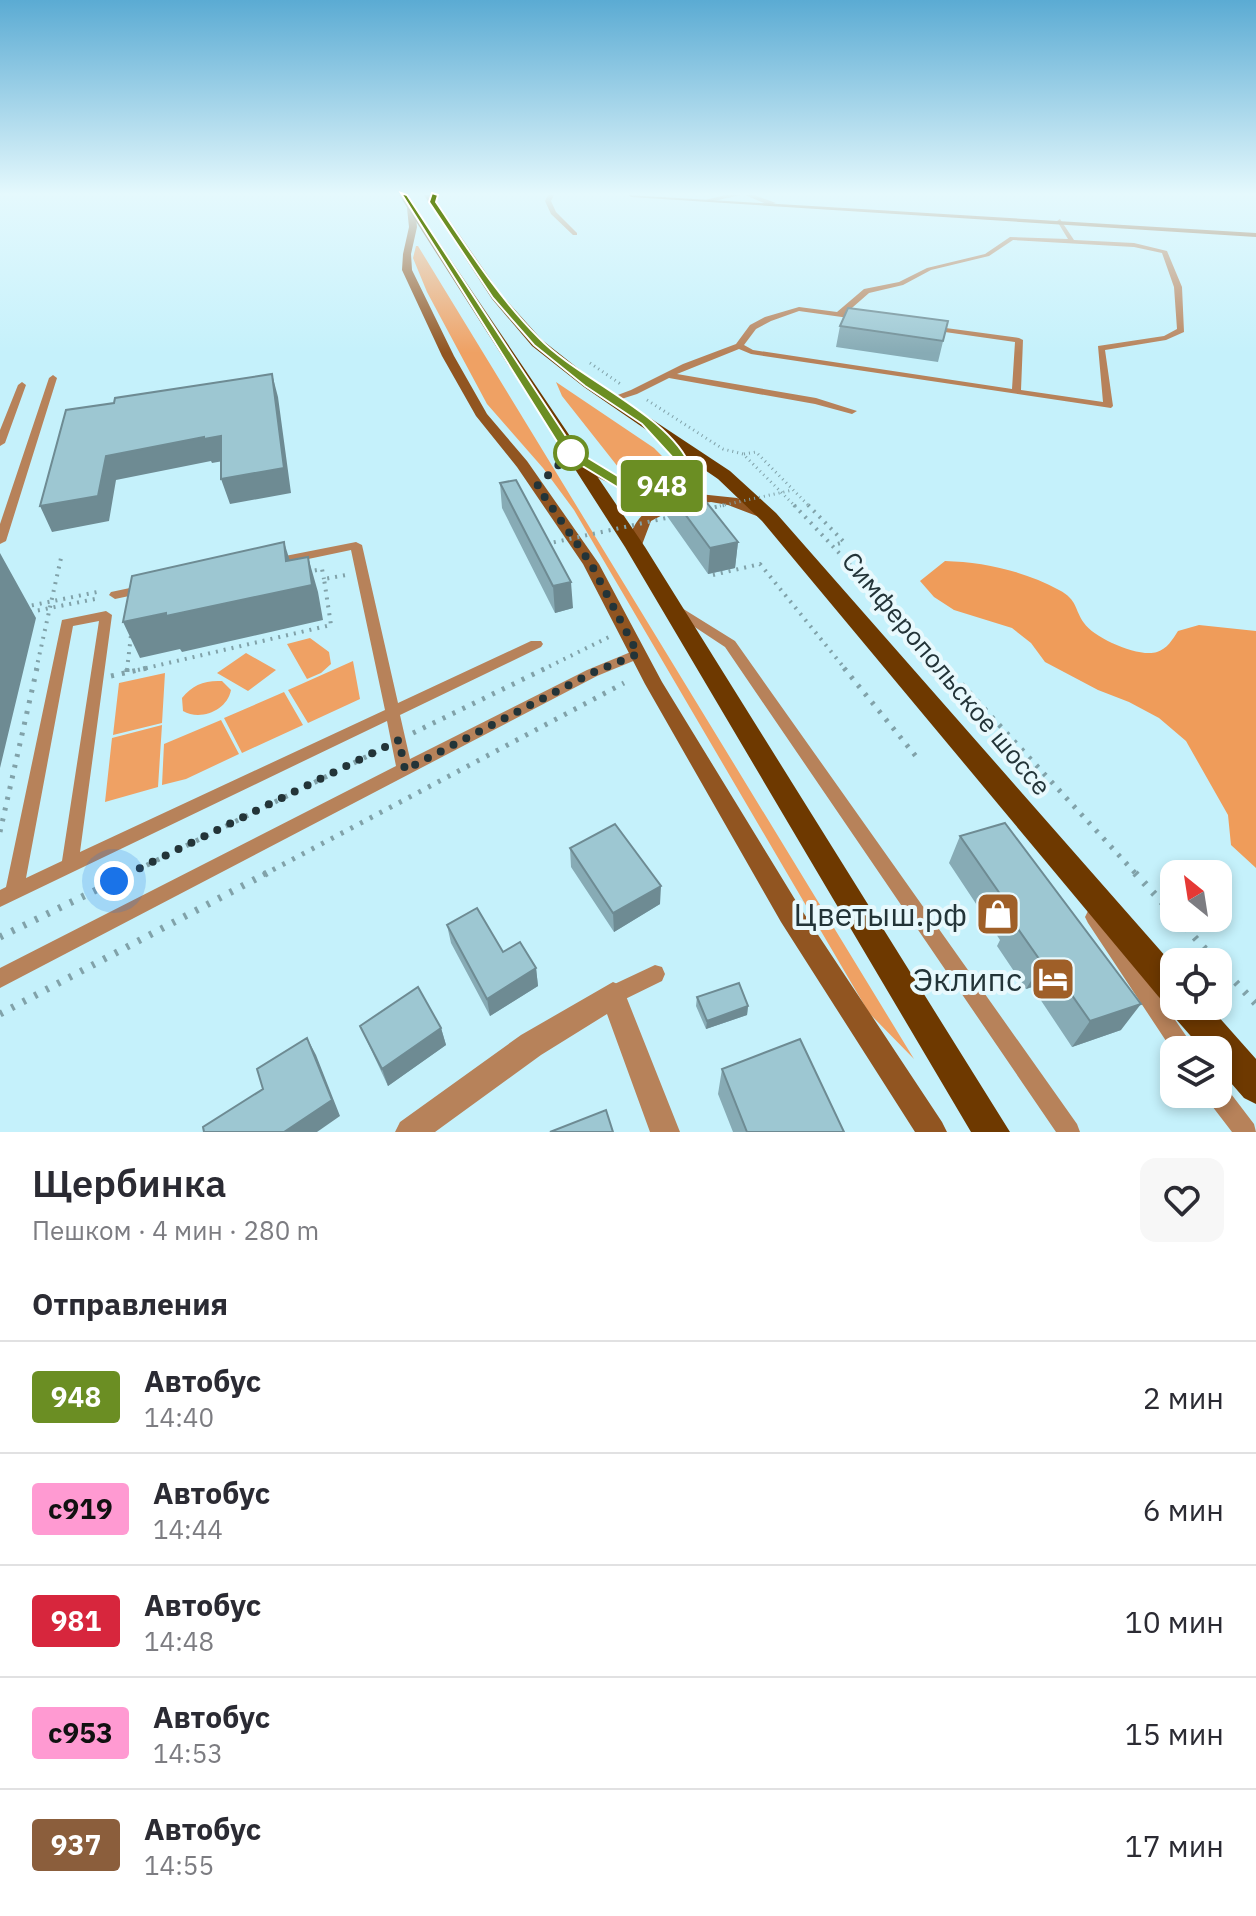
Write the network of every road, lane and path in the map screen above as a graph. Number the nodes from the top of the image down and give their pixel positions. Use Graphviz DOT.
graph roads {
  1 [pos="408,248"];
  2 [pos="437,248"];
  3 [pos="467,248"];
  4 [pos="998,248"];
  5 [pos="1147,248"];
  6 [pos="839,315"];
  7 [pos="854,317"];
  8 [pos="914,325"];
  9 [pos="739,346"];
  10 [pos="669,375"];
  11 [pos="53,378"];
  12 [pos="22,385"];
  13 [pos="1016,392"];
  14 [pos="612,399"];
  15 [pos="852,411"];
  16 [pos="647,422"];
  17 [pos="0,443"];
  18 [pos="571,453"];
  19 [pos="743,454"];
  20 [pos="793,490"];
  21 [pos="704,510"];
  22 [pos="682,515"];
  23 [pos="769,517"];
  24 [pos="0,541"];
  25 [pos="834,545"];
  26 [pos="532,547"];
  27 [pos="635,547"];
  28 [pos="61,558"];
  29 [pos="263,564"];
  30 [pos="726,566"];
  31 [pos="362,571"];
  32 [pos="307,572"];
  33 [pos="324,579"];
  34 [pos="157,586"];
  35 [pos="111,592"];
  36 [pos="668,602"];
  37 [pos="51,605"];
  38 [pos="13,609"];
  39 [pos="25,613"];
  40 [pos="132,625"];
  41 [pos="609,637"];
  42 [pos="536,644"];
  43 [pos="638,654"];
  44 [pos="127,672"];
  45 [pos="97,679"];
  46 [pos="624,683"];
  47 [pos="54,692"];
  48 [pos="30,697"];
  49 [pos="16,700"];
  50 [pos="393,713"];
  51 [pos="399,740"];
  52 [pos="919,760"];
  53 [pos="405,770"];
  54 [pos="0,832"];
  55 [pos="1037,832"];
  56 [pos="70,866"];
  57 [pos="7,896"];
  58 [pos="1190,932"];
  59 [pos="0,937"];
  60 [pos="1205,948"];
  61 [pos="655,974"];
  62 [pos="1160,975"];
  63 [pos="1232,977"];
  64 [pos="0,978"];
  65 [pos="613,995"];
  66 [pos="1256,1004"];
  67 [pos="0,1014"];
  68 [pos="1199,1020"];
  69 [pos="1175,1036"];
  70 [pos="1256,1086"];
  71 [pos="1228,1108"];
  72 [pos="410,1132"];
  73 [pos="665,1132"];
  74 [pos="932,1132"];
  75 [pos="992,1132"];
  76 [pos="1069,1132"];
  77 [pos="1246,1132"];
  1 -- 43 [label="street"];
  2 -- 18 [label="main road"];
  3 -- 14 [label="main road, Симферопольское шоссе"];
  4 -- 6 [label="lane"];
  5 -- 13 [label="lane"];
  6 -- 7 [label="lane"];
  6 -- 9 [label="lane"];
  8 -- 13 [label="lane"];
  9 -- 10 [label="lane"];
  9 -- 13 [label="lane"];
  10 -- 14 [label="lane"];
  10 -- 15 [label="lane"];
  11 -- 24 [label="lane"];
  12 -- 17 [label="lane"];
  14 -- 16 [label="main road, Симферопольское шоссе"];
  16 -- 18 [label="street"];
  16 -- 23 [label="main road, Симферопольское шоссе"];
  18 -- 27 [label="main road"];
  19 -- 20 [label="path"];
  20 -- 21 [label="path, bridge"];
  20 -- 25 [label="path"];
  22 -- 26 [label="path, bridge"];
  23 -- 27 [label="street"];
  23 -- 55 [label="main road, Симферопольское шоссе"];
  27 -- 36 [label="main road"];
  28 -- 37 [label="path"];
  29 -- 31 [label="lane"];
  30 -- 52 [label="path"];
  31 -- 33 [label="path"];
  31 -- 50 [label="lane"];
  32 -- 33 [label="path"];
  33 -- 44 [label="path"];
  34 -- 35 [label="lane"];
  35 -- 37 [label="path"];
  35 -- 37 [label="path"];
  36 -- 75 [label="main road"];
  36 -- 76 [label="lane"];
  37 -- 38 [label="path"];
  37 -- 39 [label="path"];
  37 -- 48 [label="path"];
  40 -- 44 [label="path"];
  41 -- 51 [label="path"];
  42 -- 50 [label="lane"];
  43 -- 53 [label="lane"];
  43 -- 74 [label="street"];
  44 -- 45 [label="path"];
  45 -- 47 [label="lane"];
  45 -- 56 [label="lane"];
  46 -- 67 [label="path"];
  47 -- 48 [label="path"];
  47 -- 57 [label="lane"];
  48 -- 49 [label="path"];
  48 -- 54 [label="path"];
  50 -- 51 [label="lane"];
  50 -- 56 [label="lane"];
  51 -- 53 [label="lane"];
  51 -- 59 [label="path"];
  53 -- 64 [label="lane"];
  55 -- 62 [label="main road, Симферопольское шоссе"];
  55 -- 69 [label="lane"];
  56 -- 57 [label="lane"];
  58 -- 60 [label="path"];
  61 -- 65 [label="lane"];
  63 -- 66 [label="path"];
  65 -- 72 [label="street"];
  65 -- 73 [label="street"];
  68 -- 70 [label="main road"];
  71 -- 77 [label="lane"];
}
